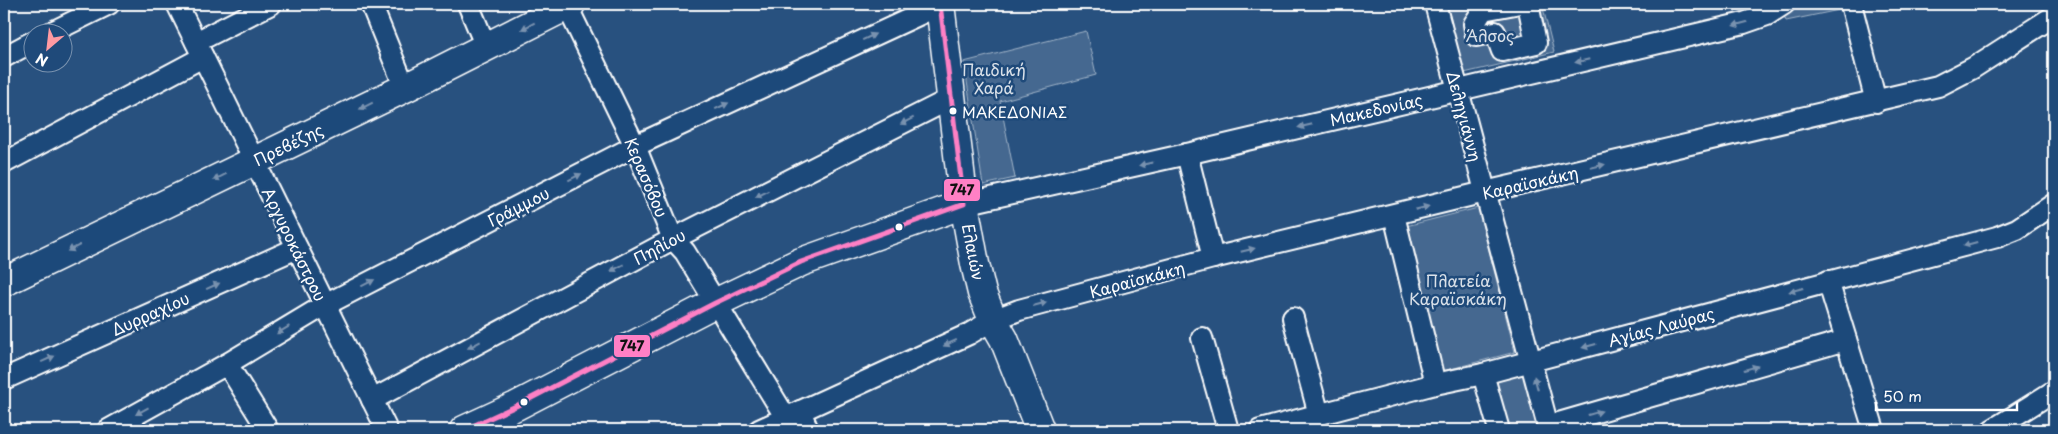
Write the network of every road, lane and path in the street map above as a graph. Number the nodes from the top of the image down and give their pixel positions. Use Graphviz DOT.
graph roads {
  1 [pos="110,4"];
  2 [pos="177,4"];
  3 [pos="271,4"];
  4 [pos="371,4"];
  5 [pos="468,4"];
  6 [pos="941,4"];
  7 [pos="1434,4"];
  8 [pos="1515,4"];
  9 [pos="1528,4"];
  10 [pos="1784,4"];
  11 [pos="1851,4"];
  12 [pos="569,5"];
  13 [pos="2051,14"];
  14 [pos="72,22"];
  15 [pos="22,47"];
  16 [pos="486,47"];
  17 [pos="1515,48"];
  18 [pos="199,49"];
  19 [pos="4,57"];
  20 [pos="1521,75"];
  21 [pos="404,88"];
  22 [pos="1458,90"];
  23 [pos="950,98"];
  24 [pos="1876,102"];
  25 [pos="635,146"];
  26 [pos="1187,154"];
  27 [pos="254,160"];
  28 [pos="4,163"];
  29 [pos="1485,192"];
  30 [pos="964,204"];
  31 [pos="2054,204"];
  32 [pos="1394,214"];
  33 [pos="673,238"];
  34 [pos="297,248"];
  35 [pos="1214,258"];
  36 [pos="1828,281"];
  37 [pos="4,282"];
  38 [pos="715,303"];
  39 [pos="325,305"];
  40 [pos="1292,318"];
  41 [pos="994,320"];
  42 [pos="1202,338"];
  43 [pos="1846,340"];
  44 [pos="1530,361"];
  45 [pos="227,364"];
  46 [pos="1482,374"];
  47 [pos="4,379"];
  48 [pos="1436,384"];
  49 [pos="2054,391"];
  50 [pos="372,400"];
  51 [pos="793,414"];
  52 [pos="1319,415"];
  53 [pos="1548,428"];
  54 [pos="110,430"];
  55 [pos="268,430"];
  56 [pos="387,430"];
  57 [pos="464,430"];
  58 [pos="759,430"];
  59 [pos="808,430"];
  60 [pos="1040,430"];
  61 [pos="1228,430"];
  62 [pos="1260,430"];
  63 [pos="1499,430"];
  64 [pos="1874,430"];
  65 [pos="1992,430"];
  1 -- 14 [label="street"];
  2 -- 18 [label="street, Αργυροκάστρου"];
  3 -- 18 [label="street"];
  4 -- 21 [label="street"];
  5 -- 16 [label="street"];
  6 -- 23 [label="street, Ελαιών"];
  25 -- 6 [label="street, Γράμμου, one-way"];
  7 -- 22 [label="street, Δεληγιάννη"];
  8 -- 17 [label="street"];
  9 -- 17 [label="street"];
  10 -- 20 [label="street, Μακεδονίας, one-way"];
  11 -- 24 [label="street"];
  12 -- 16 [label="street, Πρεβέζης, one-way"];
  12 -- 25 [label="street, Κερασόβου"];
  13 -- 24 [label="street, Καραϊσκάκη"];
  15 -- 19 [label="street"];
  16 -- 21 [label="street, Πρεβέζης"];
  17 -- 20 [label="street"];
  18 -- 27 [label="street, Αργυροκάστρου"];
  18 -- 28 [label="street"];
  20 -- 22 [label="street, Μακεδονίας"];
  21 -- 27 [label="street, Πρεβέζης, one-way"];
  22 -- 26 [label="street, Μακεδονίας, one-way"];
  22 -- 29 [label="street, Δεληγιάννη"];
  23 -- 30 [label="street, Ελαιών"];
  23 -- 33 [label="street, Πηλίου, one-way"];
  29 -- 24 [label="street, Καραϊσκάκη, one-way"];
  25 -- 33 [label="street, Κερασόβου"];
  39 -- 25 [label="street, Γράμμου, one-way"];
  26 -- 30 [label="street, Μακεδονίας, one-way"];
  26 -- 35 [label="street"];
  27 -- 34 [label="street, Αργυροκάστρου"];
  27 -- 37 [label="street, Πρεβέζης, one-way"];
  32 -- 29 [label="street, Καραϊσκάκη, one-way"];
  29 -- 44 [label="street, Δεληγιάννη"];
  30 -- 38 [label="street"];
  30 -- 41 [label="street, Ελαιών"];
  31 -- 36 [label="street, Αγίας Λαύρας, one-way"];
  35 -- 32 [label="street, Καραϊσκάκη, one-way"];
  32 -- 48 [label="street"];
  33 -- 38 [label="street, Κερασόβου"];
  33 -- 50 [label="street, Πηλίου, one-way"];
  34 -- 39 [label="street, Αργυροκάστρου"];
  47 -- 34 [label="street, Δυρραχίου, one-way"];
  41 -- 35 [label="street, Καραϊσκάκη, one-way"];
  36 -- 43 [label="street"];
  36 -- 44 [label="street, Αγίας Λαύρας, one-way"];
  38 -- 51 [label="street, Κερασόβου"];
  38 -- 57 [label="street"];
  39 -- 45 [label="street, Γράμμου, one-way"];
  39 -- 50 [label="street, Αργυροκάστρου"];
  40 -- 52 [label="street"];
  41 -- 51 [label="street, Καραϊσκάκη, one-way"];
  41 -- 60 [label="street, Ελαιών"];
  42 -- 61 [label="street"];
  53 -- 43 [label="street, one-way"];
  43 -- 64 [label="street"];
  44 -- 46 [label="street, Αγίας Λαύρας"];
  53 -- 44 [label="street, Δεληγιάννη, one-way"];
  45 -- 54 [label="street, Γράμμου, one-way"];
  45 -- 55 [label="street"];
  46 -- 48 [label="street, Αγίας Λαύρας"];
  46 -- 63 [label="street"];
  48 -- 52 [label="street, Αγίας Λαύρας"];
  49 -- 65 [label="street"];
  50 -- 56 [label="street, Αργυροκάστρου"];
  51 -- 58 [label="street, Καραϊσκάκη"];
  51 -- 59 [label="street, Κερασόβου"];
  52 -- 62 [label="street, Αγίας Λαύρας"];
}
